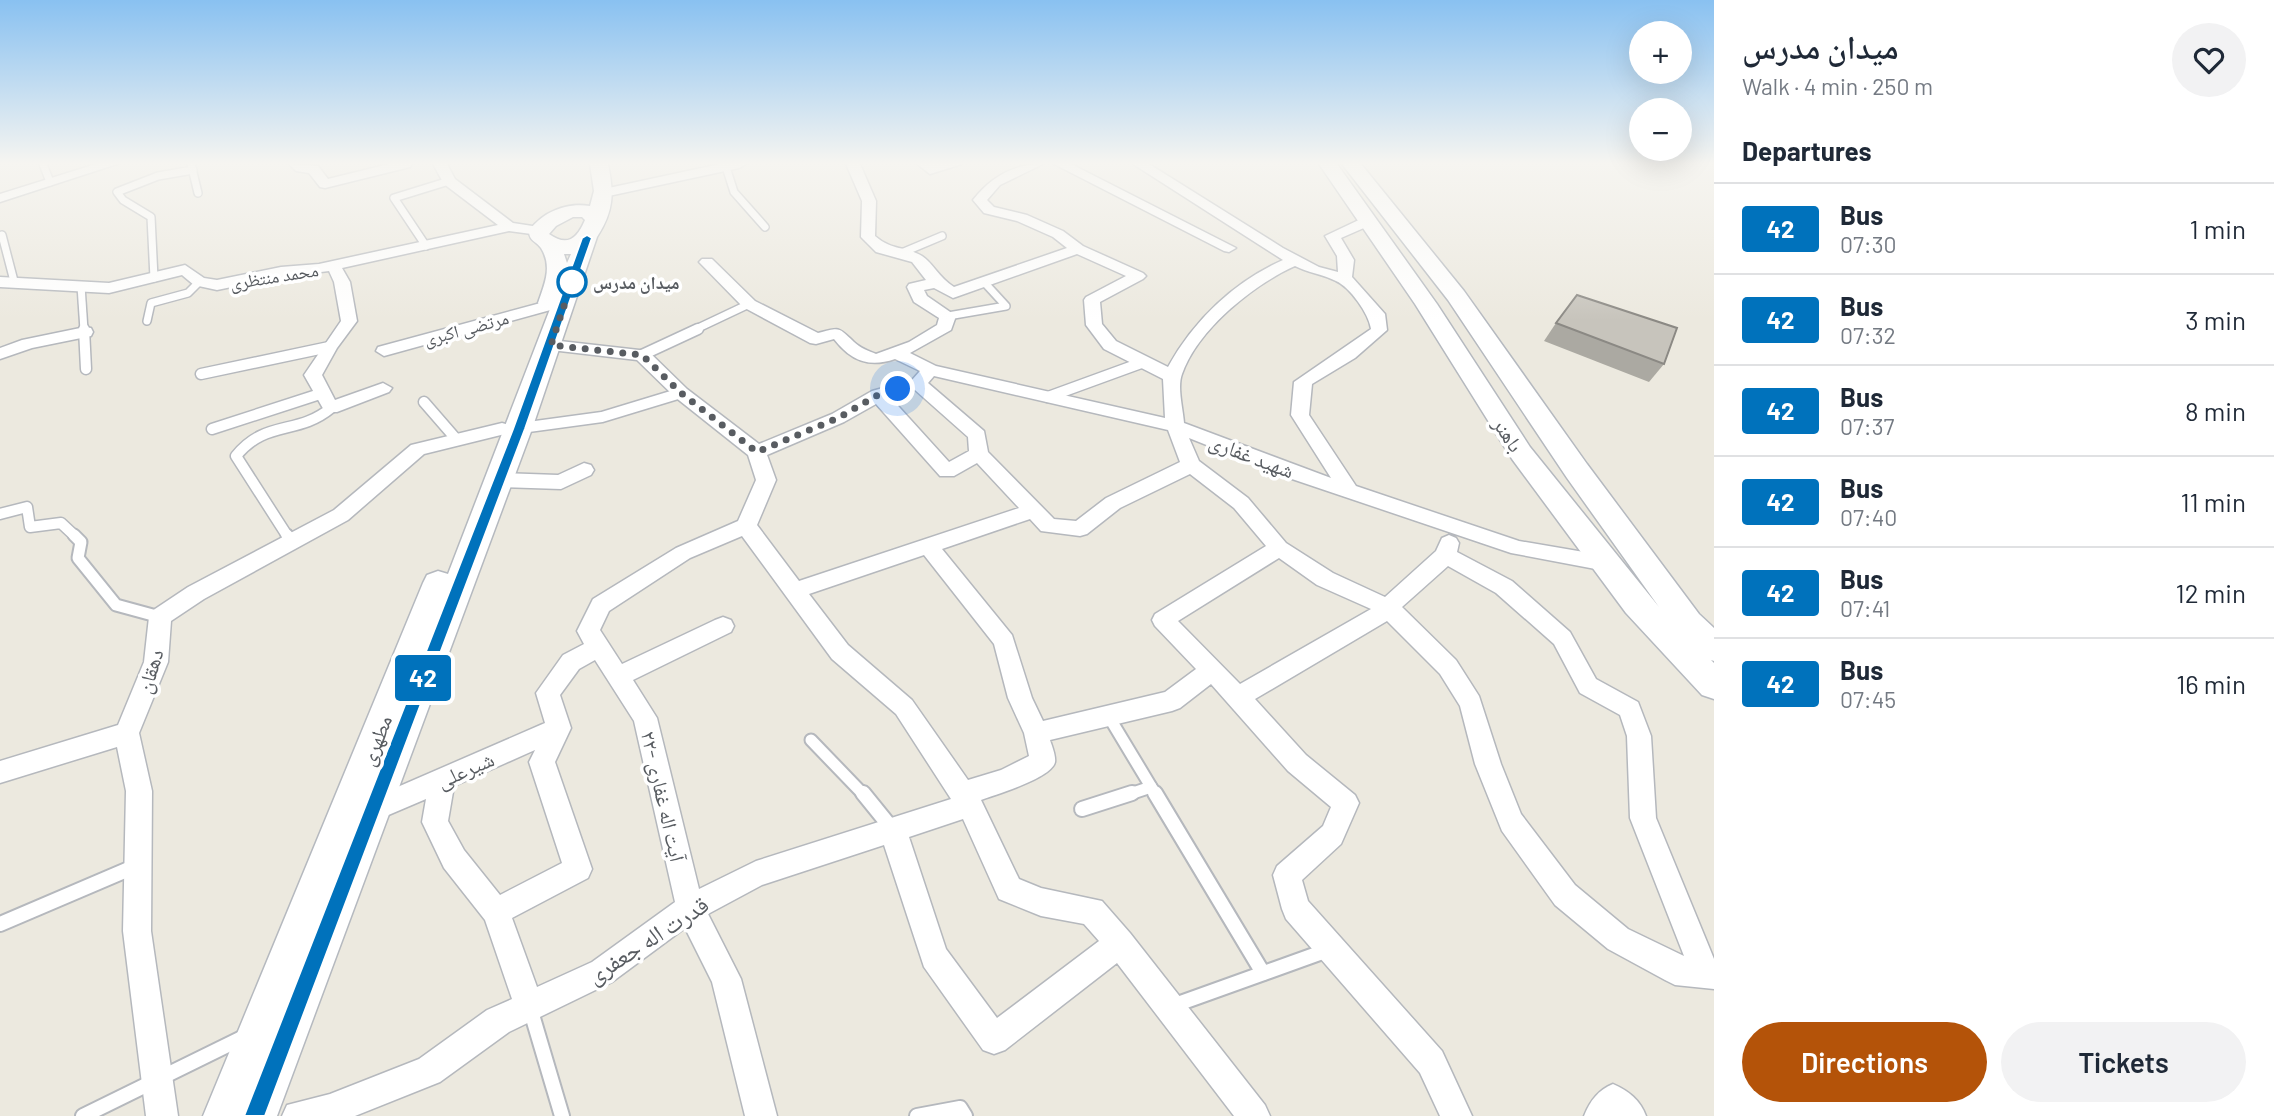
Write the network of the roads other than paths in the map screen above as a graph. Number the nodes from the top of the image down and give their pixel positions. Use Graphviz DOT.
graph roads {
  1 [pos="149,216"];
  2 [pos="406,216"];
  3 [pos="495,216"];
  4 [pos="563,216"];
  5 [pos="588,216"];
  6 [pos="589,216"];
  7 [pos="755,216"];
  8 [pos="869,216"];
  9 [pos="1014,216"];
  10 [pos="1165,216"];
  11 [pos="1224,216"];
  12 [pos="1365,216"];
  13 [pos="1393,216"];
  14 [pos="1368,221"];
  15 [pos="509,227"];
  16 [pos="765,227"];
  17 [pos="2,235"];
  18 [pos="942,236"];
  19 [pos="545,239"];
  20 [pos="426,246"];
  21 [pos="1229,248"];
  22 [pos="1078,249"];
  23 [pos="900,254"];
  24 [pos="1295,260"];
  25 [pos="707,262"];
  26 [pos="333,265"];
  27 [pos="153,278"];
  28 [pos="1344,278"];
  29 [pos="7,281"];
  30 [pos="199,282"];
  31 [pos="984,282"];
  32 [pos="936,283"];
  33 [pos="81,286"];
  34 [pos="749,304"];
  35 [pos="548,306"];
  36 [pos="948,316"];
  37 [pos="147,321"];
  38 [pos="85,332"];
  39 [pos="551,345"];
  40 [pos="329,347"];
  41 [pos="384,351"];
  42 [pos="896,353"];
  43 [pos="0,354"];
  44 [pos="642,355"];
  45 [pos="1144,362"];
  46 [pos="86,369"];
  47 [pos="201,374"];
  48 [pos="1172,376"];
  49 [pos="924,377"];
  50 [pos="383,388"];
  51 [pos="681,393"];
  52 [pos="878,395"];
  53 [pos="1048,397"];
  54 [pos="327,400"];
  55 [pos="424,402"];
  56 [pos="1175,426"];
  57 [pos="212,429"];
  58 [pos="511,429"];
  59 [pos="457,440"];
  60 [pos="757,452"];
  61 [pos="979,454"];
  62 [pos="1191,465"];
  63 [pos="584,470"];
  64 [pos="499,480"];
  65 [pos="1348,489"];
  66 [pos="1032,511"];
  67 [pos="0,514"];
  68 [pos="1455,525"];
  69 [pos="746,526"];
  70 [pos="291,542"];
  71 [pos="929,547"];
  72 [pos="1279,548"];
  73 [pos="1446,555"];
  74 [pos="1606,564"];
  75 [pos="794,591"];
  76 [pos="1387,607"];
  77 [pos="160,617"];
  78 [pos="723,626"];
  79 [pos="598,647"];
  80 [pos="1714,648"];
  81 [pos="1212,670"];
  82 [pos="620,676"];
  83 [pos="1714,685"];
  84 [pos="1238,696"];
  85 [pos="1108,717"];
  86 [pos="559,728"];
  87 [pos="127,733"];
  88 [pos="1036,733"];
  89 [pos="811,740"];
  90 [pos="0,772"];
  91 [pos="442,779"];
  92 [pos="1151,787"];
  93 [pos="966,799"];
  94 [pos="1082,808"];
  95 [pos="372,810"];
  96 [pos="893,830"];
  97 [pos="138,865"];
  98 [pos="690,908"];
  99 [pos="496,912"];
  100 [pos="0,924"];
  101 [pos="1120,943"];
  102 [pos="1331,949"];
  103 [pos="1709,973"];
  104 [pos="1263,974"];
  105 [pos="529,1006"];
  106 [pos="1170,1007"];
  107 [pos="261,1028"];
  108 [pos="157,1081"];
  109 [pos="83,1116"];
  110 [pos="162,1116"];
  111 [pos="226,1116"];
  112 [pos="254,1116"];
  113 [pos="298,1116"];
  114 [pos="562,1116"];
  115 [pos="761,1116"];
  116 [pos="917,1116"];
  117 [pos="965,1116"];
  118 [pos="1254,1116"];
  119 [pos="1457,1116"];
  120 [pos="1600,1116"];
  121 [pos="1630,1116"];
  1 -- 27 [label="lane"];
  2 -- 20 [label="lane"];
  3 -- 15 [label="street"];
  4 -- 19 [label="main road"];
  5 -- 19 [label="main road"];
  6 -- 39 [label="main road, مطهری"];
  7 -- 16 [label="lane"];
  8 -- 23 [label="street"];
  9 -- 22 [label="street"];
  10 -- 21 [label="street"];
  11 -- 24 [label="street"];
  12 -- 14 [label="main road, باهنر"];
  13 -- 80 [label="main road, باهنر"];
  14 -- 28 [label="street"];
  14 -- 74 [label="main road, باهنر"];
  15 -- 19 [label="street"];
  15 -- 20 [label="street, محمد منتظری"];
  17 -- 29 [label="lane"];
  18 -- 23 [label="lane"];
  19 -- 35 [label="main road, مطهری"];
  20 -- 26 [label="street, محمد منتظری"];
  22 -- 31 [label="street"];
  22 -- 45 [label="street"];
  23 -- 32 [label="street"];
  24 -- 28 [label="street"];
  24 -- 48 [label="street"];
  25 -- 34 [label="street"];
  26 -- 30 [label="street, محمد منتظری"];
  26 -- 40 [label="street"];
  27 -- 30 [label="street, محمد منتظری"];
  27 -- 33 [label="street, محمد منتظری"];
  28 -- 65 [label="street"];
  29 -- 33 [label="street, محمد منتظری"];
  30 -- 37 [label="lane"];
  31 -- 32 [label="street"];
  31 -- 36 [label="lane"];
  32 -- 36 [label="street"];
  33 -- 38 [label="lane"];
  34 -- 42 [label="street"];
  34 -- 44 [label="lane"];
  35 -- 41 [label="street, مرتضی اکبری"];
  35 -- 58 [label="main road, مطهری"];
  36 -- 42 [label="street"];
  38 -- 43 [label="street"];
  38 -- 46 [label="lane"];
  39 -- 44 [label="street"];
  39 -- 58 [label="main road, مطهری"];
  40 -- 47 [label="lane"];
  40 -- 54 [label="street"];
  42 -- 49 [label="street, شهید غفاری"];
  44 -- 51 [label="street"];
  45 -- 48 [label="street"];
  45 -- 53 [label="lane"];
  48 -- 56 [label="street"];
  49 -- 52 [label="street"];
  49 -- 53 [label="street, شهید غفاری"];
  49 -- 61 [label="street"];
  50 -- 54 [label="street"];
  51 -- 58 [label="lane"];
  51 -- 60 [label="street"];
  52 -- 60 [label="street"];
  52 -- 61 [label="street"];
  53 -- 56 [label="street, شهید غفاری"];
  54 -- 57 [label="lane"];
  54 -- 70 [label="lane"];
  55 -- 59 [label="lane"];
  56 -- 62 [label="street"];
  56 -- 65 [label="street, شهید غفاری"];
  58 -- 59 [label="street"];
  58 -- 64 [label="main road, مطهری"];
  58 -- 107 [label="main road, مطهری"];
  59 -- 70 [label="street"];
  60 -- 69 [label="street"];
  61 -- 66 [label="street"];
  62 -- 66 [label="street"];
  62 -- 72 [label="street"];
  63 -- 64 [label="street"];
  64 -- 95 [label="main road, مطهری"];
  65 -- 68 [label="street, شهید غفاری"];
  66 -- 71 [label="street"];
  67 -- 77 [label="lane"];
  68 -- 73 [label="street"];
  68 -- 74 [label="street, شهید غفاری"];
  69 -- 75 [label="street"];
  69 -- 79 [label="street"];
  70 -- 77 [label="street"];
  71 -- 75 [label="street"];
  71 -- 88 [label="street"];
  72 -- 76 [label="street"];
  72 -- 81 [label="street"];
  73 -- 76 [label="street"];
  73 -- 103 [label="street"];
  74 -- 83 [label="main road, باهنر"];
  75 -- 93 [label="street"];
  76 -- 84 [label="street"];
  76 -- 103 [label="street"];
  77 -- 87 [label="street, دهقان"];
  78 -- 82 [label="street"];
  79 -- 82 [label="street, ۲۲- آیت اله غفاری"];
  79 -- 86 [label="street"];
  81 -- 84 [label="street"];
  81 -- 85 [label="street"];
  82 -- 98 [label="street, ۲۲- آیت اله غفاری"];
  84 -- 102 [label="street"];
  85 -- 88 [label="street"];
  85 -- 92 [label="lane"];
  86 -- 91 [label="street, شیرعلی"];
  86 -- 99 [label="street"];
  87 -- 90 [label="street"];
  87 -- 97 [label="street"];
  88 -- 93 [label="street, قدرت اله جعفری"];
  89 -- 96 [label="lane"];
  91 -- 95 [label="street, شیرعلی"];
  91 -- 99 [label="street"];
  92 -- 94 [label="lane"];
  92 -- 104 [label="lane"];
  93 -- 96 [label="street, قدرت اله جعفری"];
  93 -- 101 [label="street"];
  95 -- 112 [label="main road, مطهری"];
  96 -- 98 [label="street, قدرت اله جعفری"];
  96 -- 101 [label="street"];
  97 -- 100 [label="lane"];
  97 -- 108 [label="street"];
  98 -- 105 [label="street, قدرت اله جعفری"];
  98 -- 115 [label="street, ۲۲- آیت اله غفاری"];
  99 -- 105 [label="street"];
  101 -- 106 [label="street"];
  102 -- 104 [label="lane"];
  102 -- 119 [label="street"];
  104 -- 106 [label="lane"];
  105 -- 113 [label="street, قدرت اله جعفری"];
  105 -- 114 [label="lane"];
  106 -- 118 [label="street"];
  107 -- 108 [label="lane"];
  107 -- 111 [label="main road, مطهری"];
  108 -- 109 [label="lane"];
  108 -- 110 [label="street"];
  116 -- 117 [label="lane"];
  120 -- 121 [label="street"];
}
